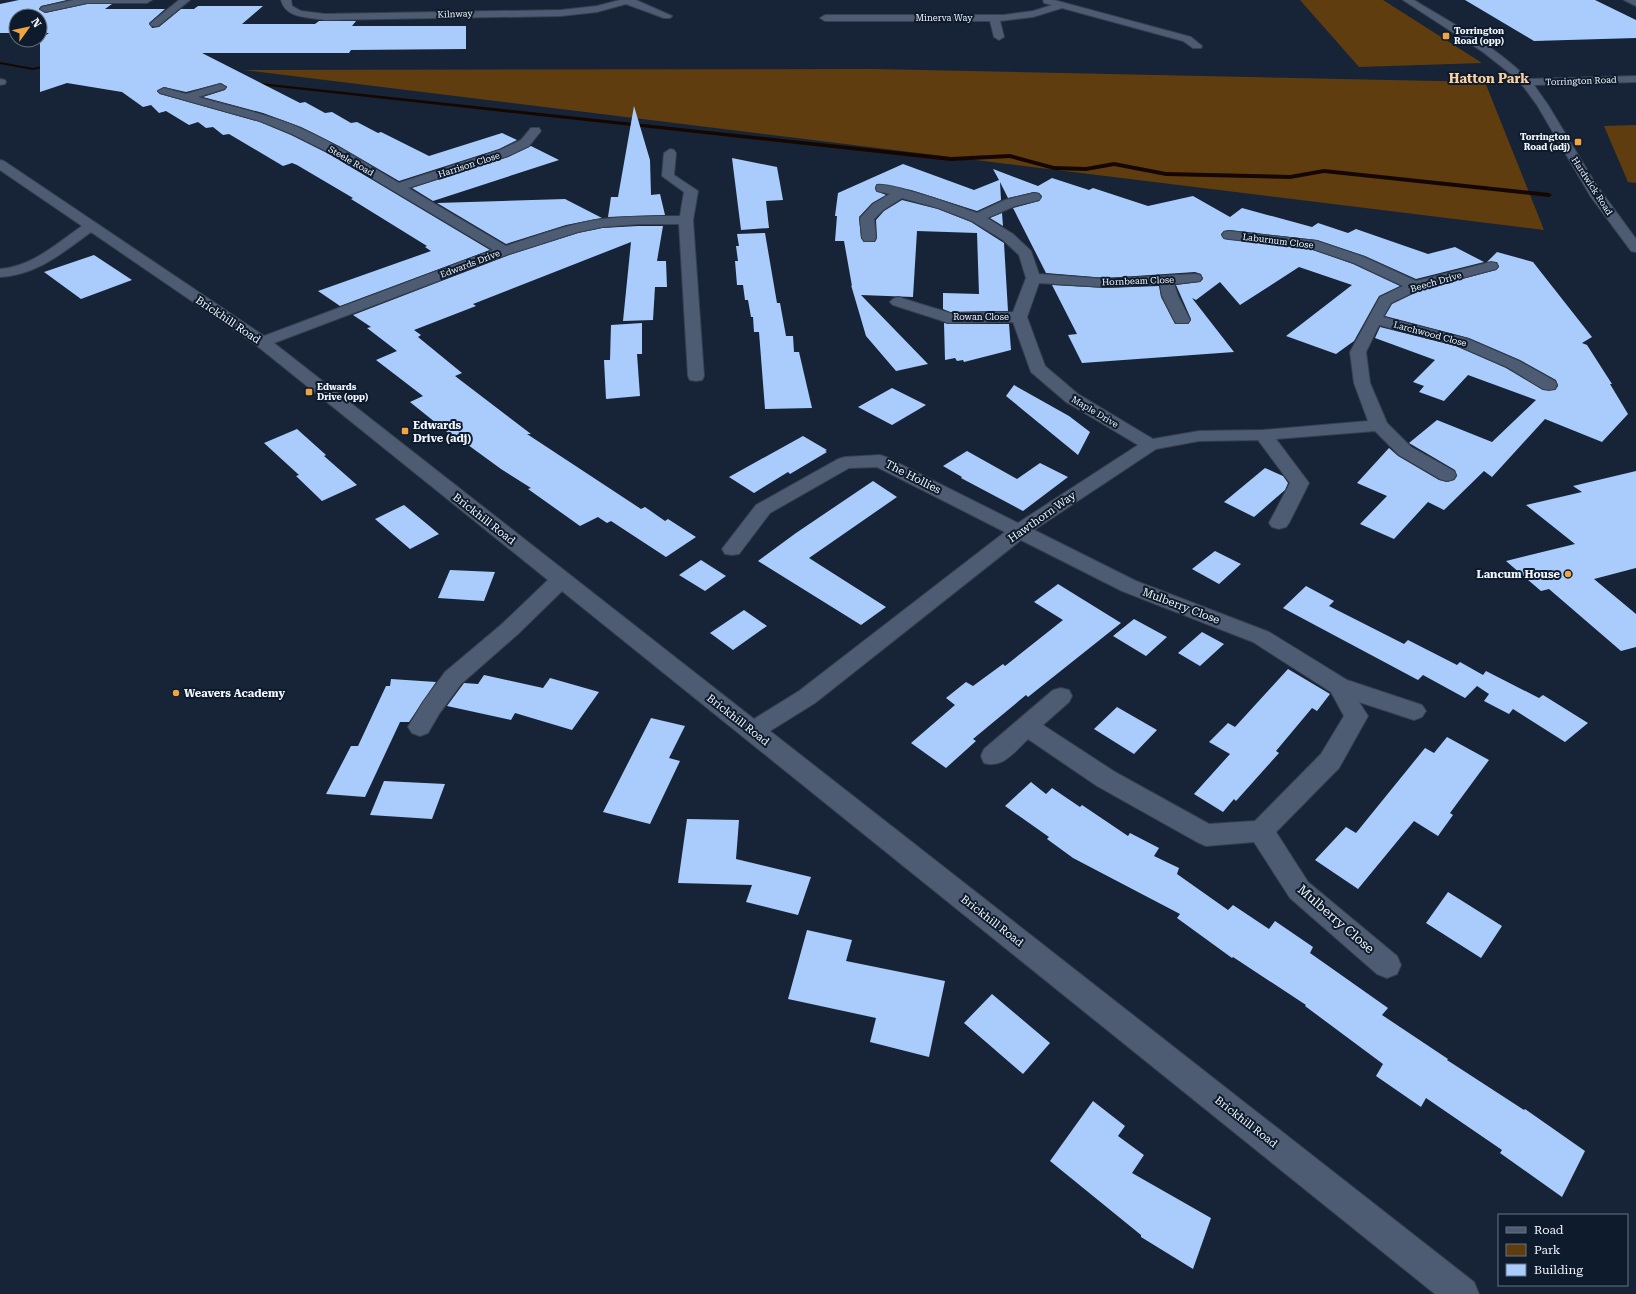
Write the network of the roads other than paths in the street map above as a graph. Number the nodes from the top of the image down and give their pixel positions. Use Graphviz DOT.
graph roads {
  1 [pos="87,0"];
  2 [pos="147,0"];
  3 [pos="185,0"];
  4 [pos="286,0"];
  5 [pos="1044,0"];
  6 [pos="1408,0"];
  7 [pos="1629,0"];
  8 [pos="629,1"];
  9 [pos="1636,3"];
  10 [pos="1061,5"];
  11 [pos="931,6"];
  12 [pos="48,8"];
  13 [pos="667,16"];
  14 [pos="825,18"];
  15 [pos="934,18"];
  16 [pos="994,18"];
  17 [pos="155,24"];
  18 [pos="999,37"];
  19 [pos="1197,46"];
  20 [pos="1636,79"];
  21 [pos="1526,82"];
  22 [pos="220,87"];
  23 [pos="164,91"];
  24 [pos="187,97"];
  25 [pos="535,132"];
  26 [pos="670,153"];
  27 [pos="0,164"];
  28 [pos="396,188"];
  29 [pos="882,188"];
  30 [pos="901,193"];
  31 [pos="1034,197"];
  32 [pos="977,218"];
  33 [pos="686,220"];
  34 [pos="90,226"];
  35 [pos="1229,235"];
  36 [pos="869,238"];
  37 [pos="1636,248"];
  38 [pos="504,251"];
  39 [pos="1491,266"];
  40 [pos="0,274"];
  41 [pos="1033,278"];
  42 [pos="1195,278"];
  43 [pos="1166,280"];
  44 [pos="1415,286"];
  45 [pos="898,302"];
  46 [pos="1019,317"];
  47 [pos="1374,319"];
  48 [pos="1182,320"];
  49 [pos="262,342"];
  50 [pos="696,376"];
  51 [pos="1549,385"];
  52 [pos="1379,425"];
  53 [pos="1263,435"];
  54 [pos="1150,444"];
  55 [pos="1447,475"];
  56 [pos="1279,523"];
  57 [pos="1019,531"];
  58 [pos="732,549"];
  59 [pos="561,580"];
  60 [pos="1339,686"];
  61 [pos="1061,696"];
  62 [pos="1414,711"];
  63 [pos="1026,726"];
  64 [pos="420,727"];
  65 [pos="752,731"];
  66 [pos="993,756"];
  67 [pos="1260,831"];
  68 [pos="1387,965"];
  69 [pos="1462,1294"];
  1 -- 2 [label="street"];
  1 -- 12 [label="street"];
  3 -- 17 [label="street"];
  4 -- 8 [label="street, Kilnway"];
  5 -- 10 [label="street"];
  6 -- 21 [label="street, Hardwick Road"];
  7 -- 9 [label="street"];
  8 -- 13 [label="street"];
  10 -- 16 [label="street, Minerva Way"];
  10 -- 19 [label="street"];
  11 -- 15 [label="street"];
  14 -- 15 [label="street, Minerva Way"];
  15 -- 16 [label="street, Minerva Way"];
  16 -- 18 [label="street"];
  20 -- 21 [label="street, Torrington Road"];
  21 -- 37 [label="street, Hardwick Road"];
  22 -- 24 [label="street"];
  23 -- 24 [label="street, Steele Road"];
  24 -- 28 [label="street, Steele Road"];
  25 -- 28 [label="street, Harrison Close"];
  26 -- 33 [label="street"];
  27 -- 34 [label="street, Brickhill Road"];
  28 -- 38 [label="street, Steele Road"];
  29 -- 30 [label="street"];
  30 -- 32 [label="street"];
  30 -- 36 [label="street"];
  31 -- 32 [label="street"];
  32 -- 41 [label="street"];
  33 -- 38 [label="street, Edwards Drive"];
  33 -- 50 [label="street"];
  34 -- 40 [label="street"];
  34 -- 49 [label="street, Brickhill Road"];
  35 -- 44 [label="street, Laburnum Close"];
  38 -- 49 [label="street, Edwards Drive"];
  39 -- 44 [label="street, Beech Drive"];
  41 -- 43 [label="street, Hornbeam Close"];
  41 -- 46 [label="street"];
  42 -- 43 [label="street, Hornbeam Close"];
  43 -- 48 [label="street"];
  44 -- 47 [label="street, Beech Drive"];
  45 -- 46 [label="street, Rowan Close"];
  46 -- 54 [label="street, Maple Drive"];
  47 -- 51 [label="street, Larchwood Close"];
  47 -- 52 [label="street, Beech Drive"];
  49 -- 59 [label="street, Brickhill Road"];
  52 -- 53 [label="street, Hawthorn Way"];
  52 -- 55 [label="street, Beech Drive"];
  53 -- 54 [label="street, Hawthorn Way"];
  53 -- 56 [label="street"];
  54 -- 57 [label="street, Hawthorn Way"];
  57 -- 58 [label="street, The Hollies"];
  57 -- 60 [label="street, Mulberry Close"];
  57 -- 65 [label="street, Hawthorn Way"];
  59 -- 64 [label="street"];
  59 -- 65 [label="street, Brickhill Road"];
  60 -- 62 [label="street, Mulberry Close"];
  60 -- 67 [label="street, Mulberry Close"];
  61 -- 63 [label="street"];
  63 -- 66 [label="street"];
  63 -- 67 [label="street"];
  65 -- 69 [label="street, Brickhill Road"];
  67 -- 68 [label="street, Mulberry Close"];
}
